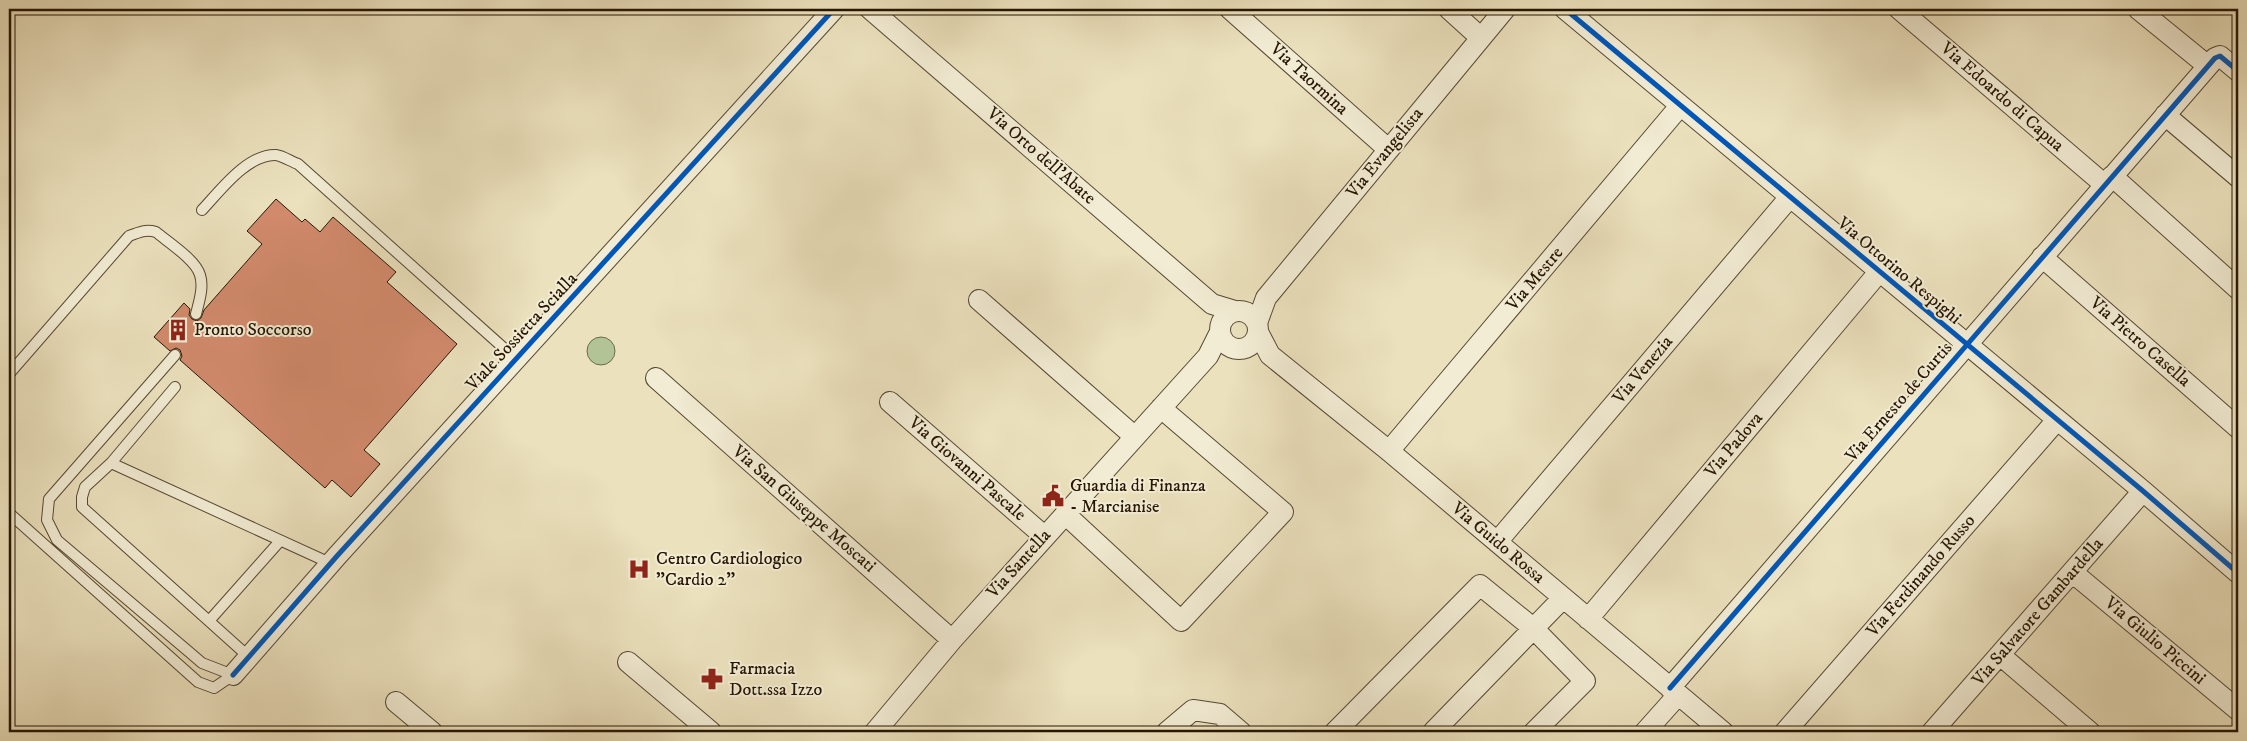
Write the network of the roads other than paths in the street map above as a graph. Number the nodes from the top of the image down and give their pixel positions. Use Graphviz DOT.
graph roads {
  1 [pos="834,9"];
  2 [pos="870,9"];
  3 [pos="1230,9"];
  4 [pos="1449,9"];
  5 [pos="1505,9"];
  6 [pos="1566,9"];
  7 [pos="1899,9"];
  8 [pos="2138,9"];
  9 [pos="1480,38"];
  10 [pos="2208,66"];
  11 [pos="2238,72"];
  12 [pos="1680,106"];
  13 [pos="2165,115"];
  14 [pos="1388,149"];
  15 [pos="2238,178"];
  16 [pos="2108,180"];
  17 [pos="1790,197"];
  18 [pos="202,210"];
  19 [pos="2042,257"];
  20 [pos="1880,272"];
  21 [pos="2238,289"];
  22 [pos="979,300"];
  23 [pos="1212,304"];
  24 [pos="196,314"];
  25 [pos="1248,319"];
  26 [pos="1220,329"];
  27 [pos="1967,345"];
  28 [pos="1238,348"];
  29 [pos="175,355"];
  30 [pos="1270,355"];
  31 [pos="1208,356"];
  32 [pos="516,359"];
  33 [pos="9,374"];
  34 [pos="656,378"];
  35 [pos="175,387"];
  36 [pos="890,402"];
  37 [pos="1162,408"];
  38 [pos="2057,420"];
  39 [pos="2238,428"];
  40 [pos="1135,438"];
  41 [pos="1389,451"];
  42 [pos="111,463"];
  43 [pos="2143,491"];
  44 [pos="9,513"];
  45 [pos="1065,514"];
  46 [pos="1044,536"];
  47 [pos="280,542"];
  48 [pos="1497,542"];
  49 [pos="330,563"];
  50 [pos="2072,572"];
  51 [pos="2238,573"];
  52 [pos="1563,598"];
  53 [pos="1588,619"];
  54 [pos="209,621"];
  55 [pos="1534,628"];
  56 [pos="952,640"];
  57 [pos="2000,655"];
  58 [pos="249,656"];
  59 [pos="628,662"];
  60 [pos="233,675"];
  61 [pos="1674,691"];
  62 [pos="396,702"];
  63 [pos="2238,710"];
  64 [pos="432,732"];
  65 [pos="711,732"];
  66 [pos="875,732"];
  67 [pos="1167,732"];
  68 [pos="1241,732"];
  69 [pos="1335,732"];
  70 [pos="1433,732"];
  71 [pos="1534,732"];
  72 [pos="1645,732"];
  73 [pos="1723,732"];
  74 [pos="1785,732"];
  75 [pos="1932,732"];
  76 [pos="2090,732"];
  1 -- 32 [label="street, Viale Sossietta Scialla"];
  2 -- 23 [label="street, Via Orto dell'Abate"];
  3 -- 14 [label="street, Via Taormina"];
  4 -- 9 [label="street"];
  5 -- 9 [label="street, Via Evangelista"];
  6 -- 12 [label="street, Via Ottorino Respighi"];
  7 -- 16 [label="street, Via Edoardo di Capua"];
  8 -- 10 [label="street"];
  9 -- 14 [label="street, Via Evangelista"];
  10 -- 11 [label="street"];
  10 -- 13 [label="street, Via Ernesto de Curtis"];
  12 -- 17 [label="street, Via Ottorino Respighi"];
  12 -- 41 [label="street, Via Mestre"];
  13 -- 15 [label="street"];
  13 -- 16 [label="street, Via Ernesto de Curtis"];
  14 -- 25 [label="street, Via Evangelista"];
  16 -- 19 [label="street, Via Ernesto de Curtis"];
  16 -- 21 [label="street, Via Edoardo di Capua"];
  17 -- 20 [label="street, Via Ottorino Respighi"];
  17 -- 48 [label="street, Via Venezia"];
  18 -- 32 [label="lane"];
  19 -- 27 [label="street, Via Ernesto de Curtis"];
  19 -- 39 [label="street, Via Pietro Casella"];
  20 -- 27 [label="street, Via Ottorino Respighi"];
  20 -- 53 [label="street, Via Padova"];
  22 -- 40 [label="street"];
  23 -- 25 [label="street, Via Orto dell'Abate"];
  23 -- 26 [label="street, Via Orto dell'Abate"];
  24 -- 33 [label="lane"];
  25 -- 26 [label="street"];
  25 -- 28 [label="street"];
  25 -- 30 [label="street, Via Guido Rossa"];
  26 -- 28 [label="street"];
  26 -- 31 [label="street, Via Santella"];
  27 -- 38 [label="street, Via Ottorino Respighi"];
  27 -- 61 [label="street, Via Ernesto de Curtis"];
  28 -- 30 [label="street, Via Guido Rossa"];
  28 -- 31 [label="street"];
  29 -- 60 [label="lane"];
  30 -- 41 [label="street, Via Guido Rossa"];
  31 -- 37 [label="street, Via Santella"];
  32 -- 49 [label="street, Viale Sossietta Scialla"];
  34 -- 56 [label="street, Via San Giuseppe Moscati"];
  35 -- 42 [label="lane"];
  36 -- 46 [label="street, Via Giovanni Pascale"];
  37 -- 40 [label="street, Via Santella"];
  37 -- 45 [label="street"];
  38 -- 43 [label="street, Via Ottorino Respighi"];
  38 -- 74 [label="street, Via Ferdinando Russo"];
  40 -- 45 [label="street, Via Santella"];
  41 -- 48 [label="street, Via Guido Rossa"];
  42 -- 47 [label="lane"];
  42 -- 54 [label="lane"];
  43 -- 50 [label="street, Via Salvatore Gambardella"];
  43 -- 51 [label="street, Via Ottorino Respighi"];
  44 -- 60 [label="lane"];
  45 -- 46 [label="street, Via Santella"];
  46 -- 56 [label="street, Via Santella"];
  47 -- 49 [label="lane"];
  47 -- 54 [label="lane"];
  48 -- 52 [label="street, Via Guido Rossa"];
  49 -- 58 [label="street, Viale Sossietta Scialla"];
  50 -- 57 [label="street, Via Salvatore Gambardella"];
  50 -- 63 [label="street, Via Giulio Piccini"];
  52 -- 53 [label="street, Via Guido Rossa"];
  52 -- 55 [label="street"];
  53 -- 61 [label="street, Via Guido Rossa"];
  54 -- 58 [label="lane"];
  55 -- 69 [label="street"];
  55 -- 70 [label="street"];
  55 -- 71 [label="street"];
  56 -- 66 [label="street, Via Santella"];
  57 -- 75 [label="street, Via Salvatore Gambardella"];
  57 -- 76 [label="street"];
  58 -- 60 [label="street, Viale Sossietta Scialla"];
  59 -- 65 [label="street"];
  61 -- 72 [label="street, Via Ernesto de Curtis"];
  61 -- 73 [label="street, Via Guido Rossa"];
  62 -- 64 [label="street"];
  67 -- 68 [label="street"];
}
